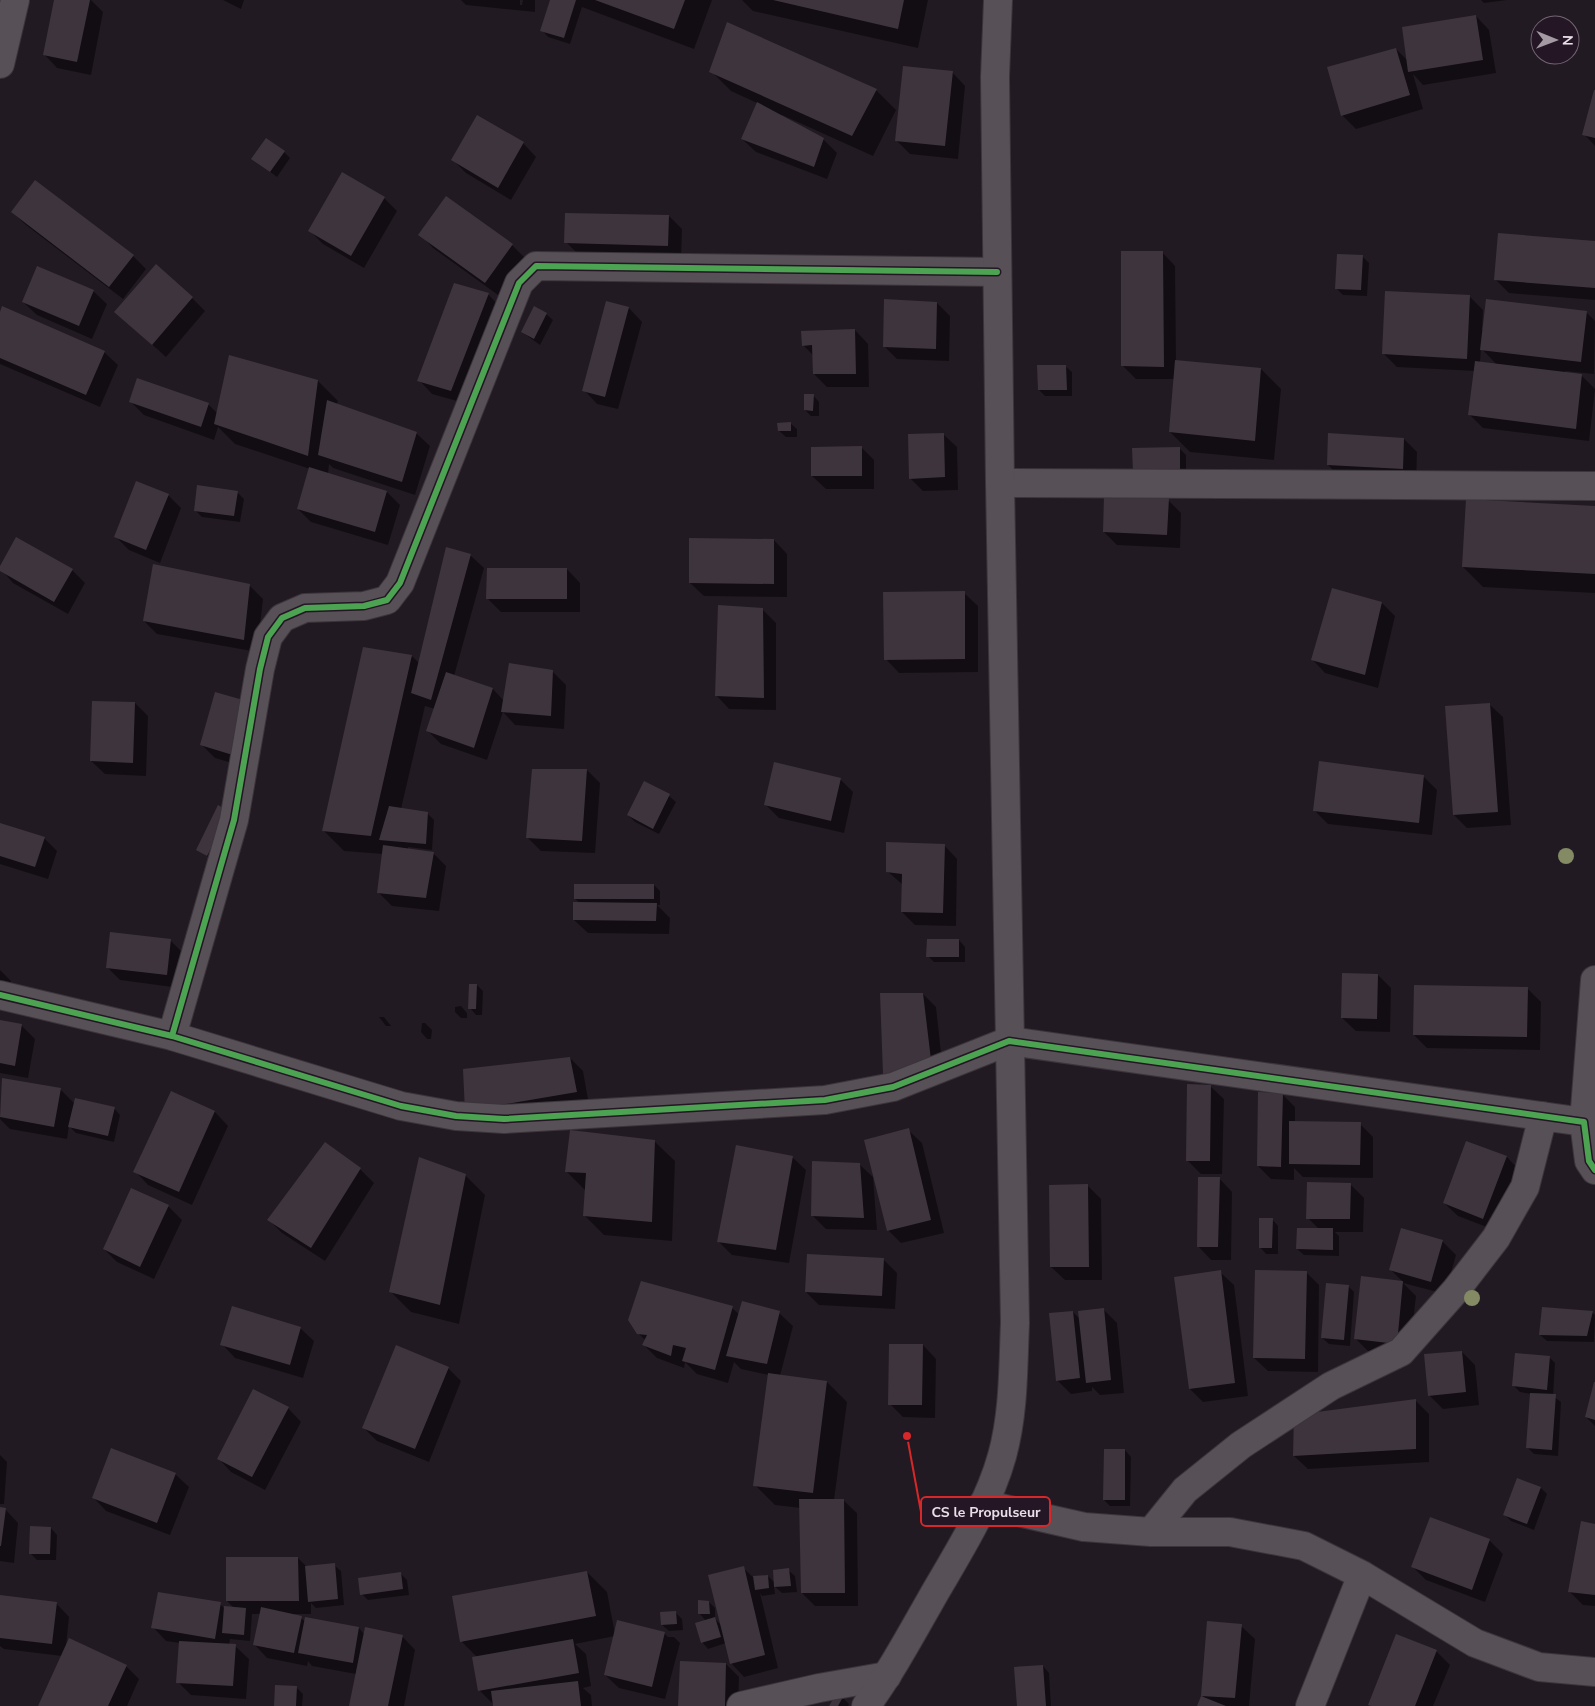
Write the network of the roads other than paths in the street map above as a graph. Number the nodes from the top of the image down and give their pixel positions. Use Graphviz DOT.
graph roads {
  1 [pos="15,0"];
  2 [pos="998,0"];
  3 [pos="0,64"];
  4 [pos="997,272"];
  5 [pos="1000,483"];
  6 [pos="1595,486"];
  7 [pos="1595,980"];
  8 [pos="0,995"];
  9 [pos="172,1036"];
  10 [pos="1009,1041"];
  11 [pos="1543,1116"];
  12 [pos="1584,1122"];
  13 [pos="1595,1170"];
  14 [pos="983,1504"];
  15 [pos="1150,1532"];
  16 [pos="1362,1575"];
  17 [pos="1595,1672"];
  18 [pos="887,1676"];
  19 [pos="741,1706"];
  20 [pos="866,1706"];
  21 [pos="1310,1706"];
  1 -- 3 [label="street"];
  2 -- 4 [label="street"];
  4 -- 5 [label="street"];
  4 -- 9 [label="street"];
  5 -- 6 [label="street"];
  5 -- 10 [label="street"];
  7 -- 12 [label="street"];
  8 -- 9 [label="street"];
  9 -- 10 [label="street"];
  10 -- 11 [label="street"];
  10 -- 14 [label="street"];
  11 -- 12 [label="street"];
  11 -- 15 [label="street"];
  12 -- 13 [label="street"];
  14 -- 15 [label="street"];
  14 -- 18 [label="street"];
  15 -- 16 [label="street"];
  16 -- 17 [label="street"];
  16 -- 21 [label="street"];
  18 -- 19 [label="street"];
  18 -- 20 [label="street"];
}
